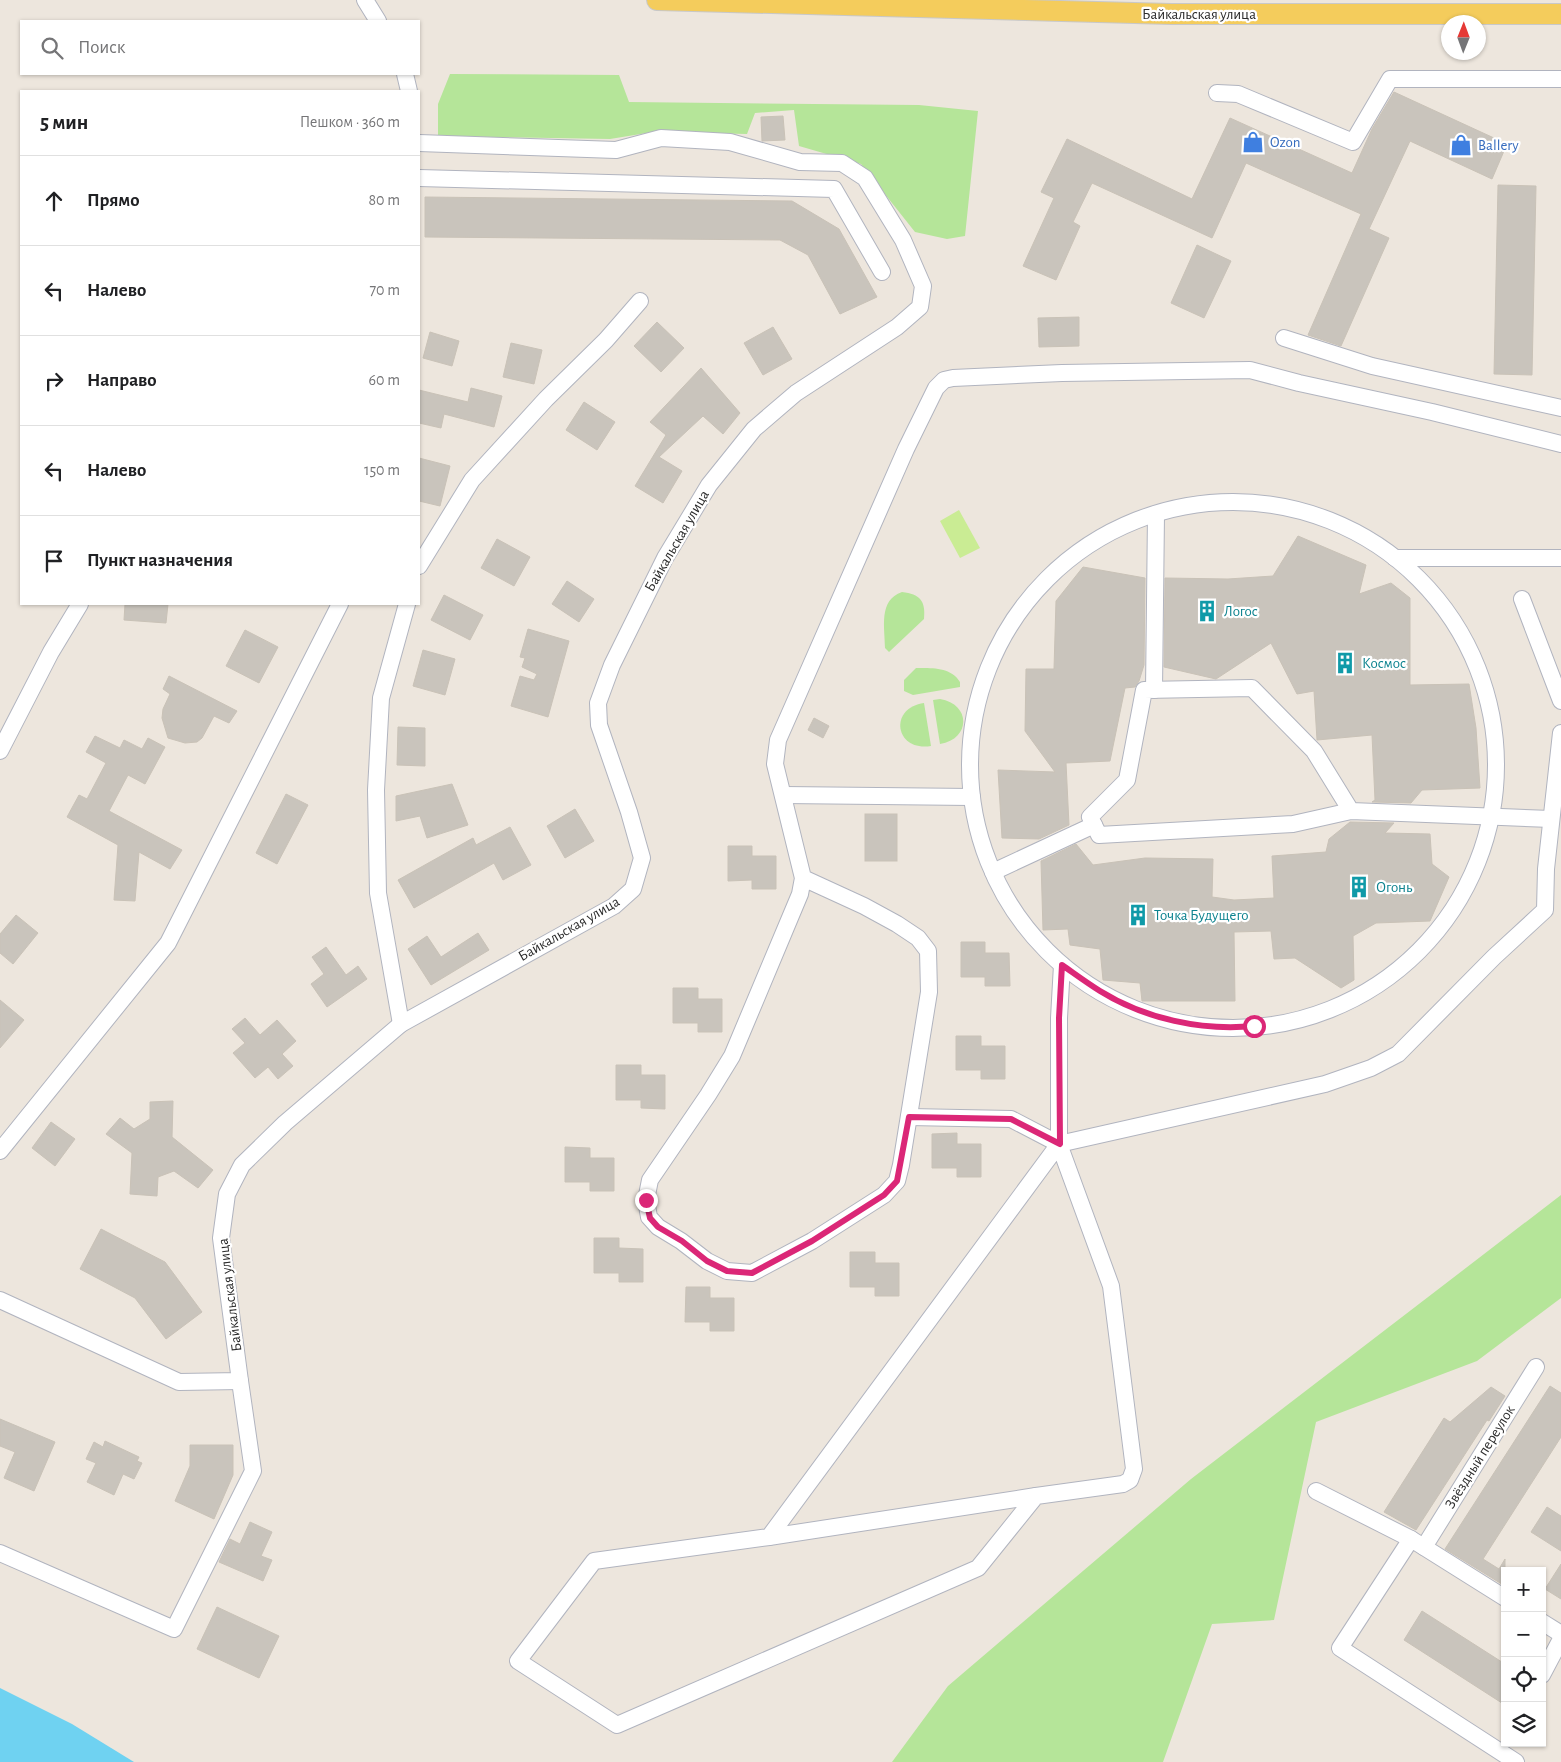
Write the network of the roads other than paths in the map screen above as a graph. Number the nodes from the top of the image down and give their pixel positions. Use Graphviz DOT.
graph roads {
  1 [pos="365,0"];
  2 [pos="657,0"];
  3 [pos="1561,14"];
  4 [pos="377,20"];
  5 [pos="405,75"];
  6 [pos="1561,78"];
  7 [pos="409,90"];
  8 [pos="1217,93"];
  9 [pos="420,143"];
  10 [pos="420,178"];
  11 [pos="882,272"];
  12 [pos="640,301"];
  13 [pos="1284,338"];
  14 [pos="1561,408"];
  15 [pos="1561,444"];
  16 [pos="1156,514"];
  17 [pos="1395,558"];
  18 [pos="1561,558"];
  19 [pos="420,564"];
  20 [pos="1522,599"];
  21 [pos="79,605"];
  22 [pos="339,605"];
  23 [pos="407,605"];
  24 [pos="1154,690"];
  25 [pos="1561,700"];
  26 [pos="1561,733"];
  27 [pos="0,751"];
  28 [pos="783,795"];
  29 [pos="972,797"];
  30 [pos="1351,811"];
  31 [pos="1490,817"];
  32 [pos="1552,820"];
  33 [pos="1094,826"];
  34 [pos="993,872"];
  35 [pos="804,878"];
  36 [pos="1062,965"];
  37 [pos="402,1024"];
  38 [pos="909,1117"];
  39 [pos="1060,1144"];
  40 [pos="0,1151"];
  41 [pos="0,1300"];
  42 [pos="1536,1367"];
  43 [pos="240,1381"];
  44 [pos="1316,1491"];
  45 [pos="1036,1496"];
  46 [pos="769,1537"];
  47 [pos="1413,1545"];
  48 [pos="0,1553"];
  49 [pos="1501,1596"];
  50 [pos="1546,1625"];
  51 [pos="1561,1634"];
  52 [pos="1561,1639"];
  53 [pos="1546,1667"];
  54 [pos="1516,1762"];
  1 -- 4 [label="street"];
  2 -- 3 [label="main road, Байкальская улица"];
  5 -- 7 [label="street"];
  6 -- 8 [label="street"];
  9 -- 37 [label="street, Байкальская улица"];
  10 -- 11 [label="street"];
  12 -- 19 [label="street"];
  13 -- 14 [label="street"];
  15 -- 28 [label="street"];
  16 -- 17 [label="street"];
  16 -- 24 [label="street"];
  16 -- 29 [label="street"];
  17 -- 18 [label="street"];
  17 -- 31 [label="street"];
  20 -- 25 [label="street"];
  21 -- 27 [label="street"];
  22 -- 40 [label="street"];
  23 -- 37 [label="street"];
  24 -- 30 [label="street"];
  24 -- 33 [label="street"];
  26 -- 32 [label="street"];
  28 -- 29 [label="street"];
  28 -- 35 [label="street"];
  29 -- 34 [label="street"];
  30 -- 31 [label="street"];
  30 -- 33 [label="street"];
  31 -- 32 [label="street"];
  31 -- 36 [label="street"];
  32 -- 39 [label="street"];
  33 -- 34 [label="street"];
  34 -- 36 [label="street"];
  35 -- 38 [label="street"];
  35 -- 38 [label="street"];
  36 -- 39 [label="street"];
  37 -- 43 [label="street, Байкальская улица"];
  38 -- 39 [label="street"];
  39 -- 45 [label="street"];
  39 -- 46 [label="street"];
  41 -- 43 [label="street"];
  42 -- 47 [label="street, Звёздный переулок"];
  43 -- 48 [label="street, Байкальская улица"];
  44 -- 47 [label="street"];
  45 -- 46 [label="street"];
  45 -- 46 [label="street"];
  47 -- 49 [label="street"];
  47 -- 54 [label="street, Звёздный переулок"];
  50 -- 51 [label="street"];
  52 -- 53 [label="street"];
}
